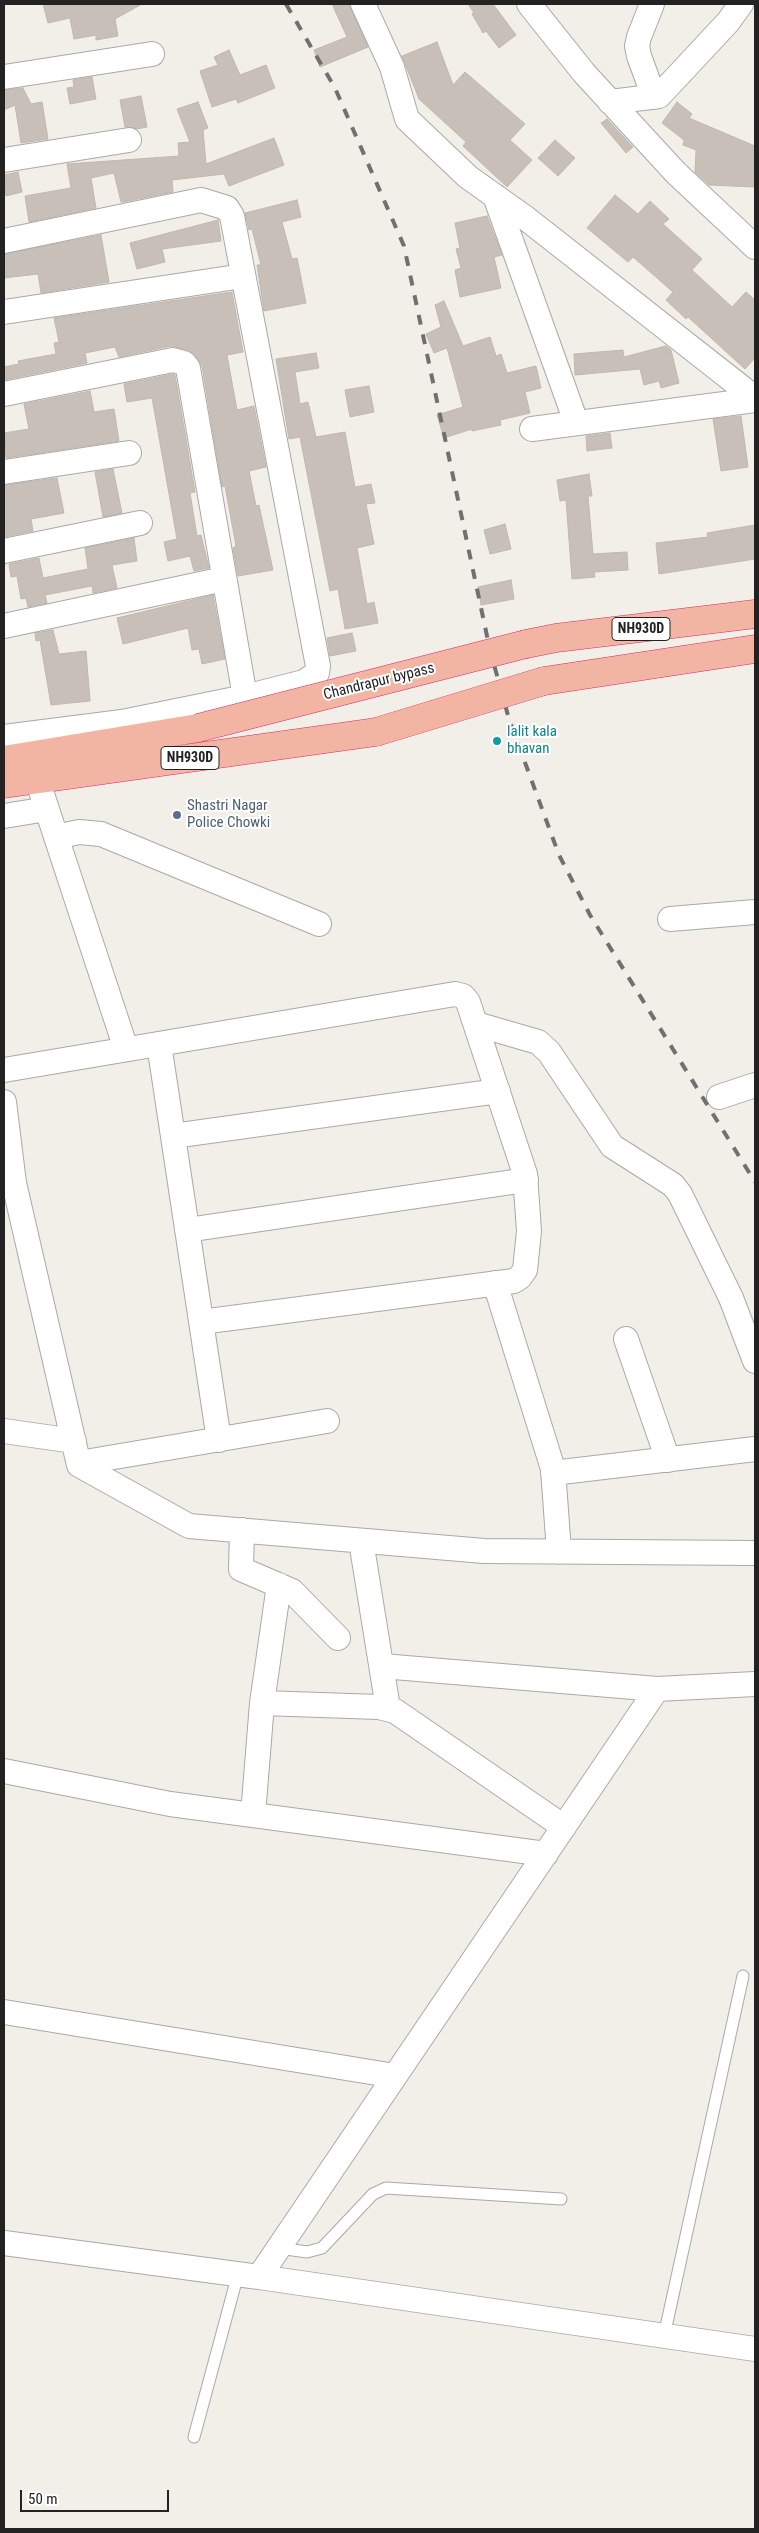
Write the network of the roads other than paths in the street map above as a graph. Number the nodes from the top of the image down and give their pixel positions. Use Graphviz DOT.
graph roads {
  1 [pos="362,4"];
  2 [pos="528,4"];
  3 [pos="652,4"];
  4 [pos="742,4"];
  5 [pos="152,54"];
  6 [pos="4,78"];
  7 [pos="654,97"];
  8 [pos="610,102"];
  9 [pos="129,140"];
  10 [pos="4,160"];
  11 [pos="495,196"];
  12 [pos="4,241"];
  13 [pos="755,247"];
  14 [pos="244,276"];
  15 [pos="4,312"];
  16 [pos="4,394"];
  17 [pos="755,399"];
  18 [pos="576,422"];
  19 [pos="532,429"];
  20 [pos="129,453"];
  21 [pos="4,472"];
  22 [pos="140,523"];
  23 [pos="4,551"];
  24 [pos="224,579"];
  25 [pos="755,614"];
  26 [pos="4,626"];
  27 [pos="755,649"];
  28 [pos="244,697"];
  29 [pos="4,737"];
  30 [pos="4,760"];
  31 [pos="37,779"];
  32 [pos="4,784"];
  33 [pos="47,809"];
  34 [pos="4,816"];
  35 [pos="56,836"];
  36 [pos="755,912"];
  37 [pos="670,919"];
  38 [pos="319,924"];
  39 [pos="476,1024"];
  40 [pos="159,1044"];
  41 [pos="126,1049"];
  42 [pos="4,1070"];
  43 [pos="755,1085"];
  44 [pos="498,1091"];
  45 [pos="719,1097"];
  46 [pos="4,1110"];
  47 [pos="173,1136"];
  48 [pos="526,1180"];
  49 [pos="187,1230"];
  50 [pos="495,1283"];
  51 [pos="201,1322"];
  52 [pos="626,1339"];
  53 [pos="755,1360"];
  54 [pos="327,1421"];
  55 [pos="4,1431"];
  56 [pos="218,1440"];
  57 [pos="755,1449"];
  58 [pos="76,1452"];
  59 [pos="668,1460"];
  60 [pos="553,1474"];
  61 [pos="242,1530"];
  62 [pos="360,1541"];
  63 [pos="559,1552"];
  64 [pos="755,1553"];
  65 [pos="279,1585"];
  66 [pos="338,1638"];
  67 [pos="382,1666"];
  68 [pos="755,1684"];
  69 [pos="657,1689"];
  70 [pos="262,1703"];
  71 [pos="388,1708"];
  72 [pos="4,1772"];
  73 [pos="253,1815"];
  74 [pos="564,1827"];
  75 [pos="546,1854"];
  76 [pos="743,1976"];
  77 [pos="4,2012"];
  78 [pos="395,2076"];
  79 [pos="561,2199"];
  80 [pos="4,2243"];
  81 [pos="279,2248"];
  82 [pos="248,2276"];
  83 [pos="664,2336"];
  84 [pos="755,2349"];
  85 [pos="194,2437"];
  1 -- 11 [label="street"];
  2 -- 8 [label="street"];
  3 -- 7 [label="street"];
  4 -- 7 [label="street"];
  5 -- 6 [label="street"];
  7 -- 8 [label="street"];
  8 -- 13 [label="street"];
  9 -- 10 [label="street"];
  11 -- 17 [label="street"];
  11 -- 18 [label="street"];
  12 -- 14 [label="street"];
  14 -- 15 [label="street"];
  14 -- 28 [label="street"];
  16 -- 24 [label="street"];
  17 -- 18 [label="street"];
  18 -- 19 [label="street"];
  20 -- 21 [label="street"];
  22 -- 23 [label="street"];
  24 -- 26 [label="street"];
  24 -- 28 [label="street"];
  25 -- 30 [label="highway, Chandrapur bypass / NH930D, bridge"];
  27 -- 31 [label="highway, NH930D, bridge"];
  28 -- 29 [label="street"];
  31 -- 32 [label="highway, NH930D"];
  31 -- 33 [label="street"];
  33 -- 34 [label="street"];
  33 -- 35 [label="street"];
  35 -- 38 [label="street"];
  35 -- 41 [label="street"];
  36 -- 37 [label="street"];
  39 -- 40 [label="street"];
  39 -- 44 [label="street"];
  39 -- 53 [label="street"];
  40 -- 41 [label="street"];
  40 -- 47 [label="street"];
  41 -- 42 [label="street"];
  43 -- 45 [label="street"];
  44 -- 47 [label="street"];
  44 -- 48 [label="street"];
  46 -- 58 [label="street"];
  47 -- 49 [label="street"];
  48 -- 49 [label="street"];
  48 -- 50 [label="street"];
  49 -- 51 [label="street"];
  50 -- 51 [label="street"];
  50 -- 60 [label="street"];
  51 -- 56 [label="street"];
  52 -- 59 [label="street"];
  54 -- 56 [label="street"];
  55 -- 58 [label="street"];
  56 -- 58 [label="street"];
  57 -- 59 [label="street"];
  58 -- 61 [label="street"];
  59 -- 60 [label="street"];
  60 -- 63 [label="street"];
  61 -- 62 [label="street"];
  61 -- 65 [label="street"];
  62 -- 63 [label="street"];
  62 -- 67 [label="street"];
  63 -- 64 [label="street"];
  65 -- 66 [label="street"];
  65 -- 70 [label="street"];
  67 -- 69 [label="street"];
  67 -- 71 [label="street"];
  68 -- 69 [label="street"];
  69 -- 74 [label="street"];
  70 -- 71 [label="street"];
  70 -- 73 [label="street"];
  71 -- 74 [label="street"];
  72 -- 73 [label="street"];
  73 -- 75 [label="street"];
  74 -- 75 [label="street"];
  75 -- 78 [label="street"];
  76 -- 83 [label="lane"];
  77 -- 78 [label="street"];
  78 -- 81 [label="street"];
  79 -- 81 [label="lane"];
  80 -- 82 [label="street"];
  81 -- 82 [label="street"];
  82 -- 83 [label="street"];
  82 -- 85 [label="lane"];
  83 -- 84 [label="street"];
}
